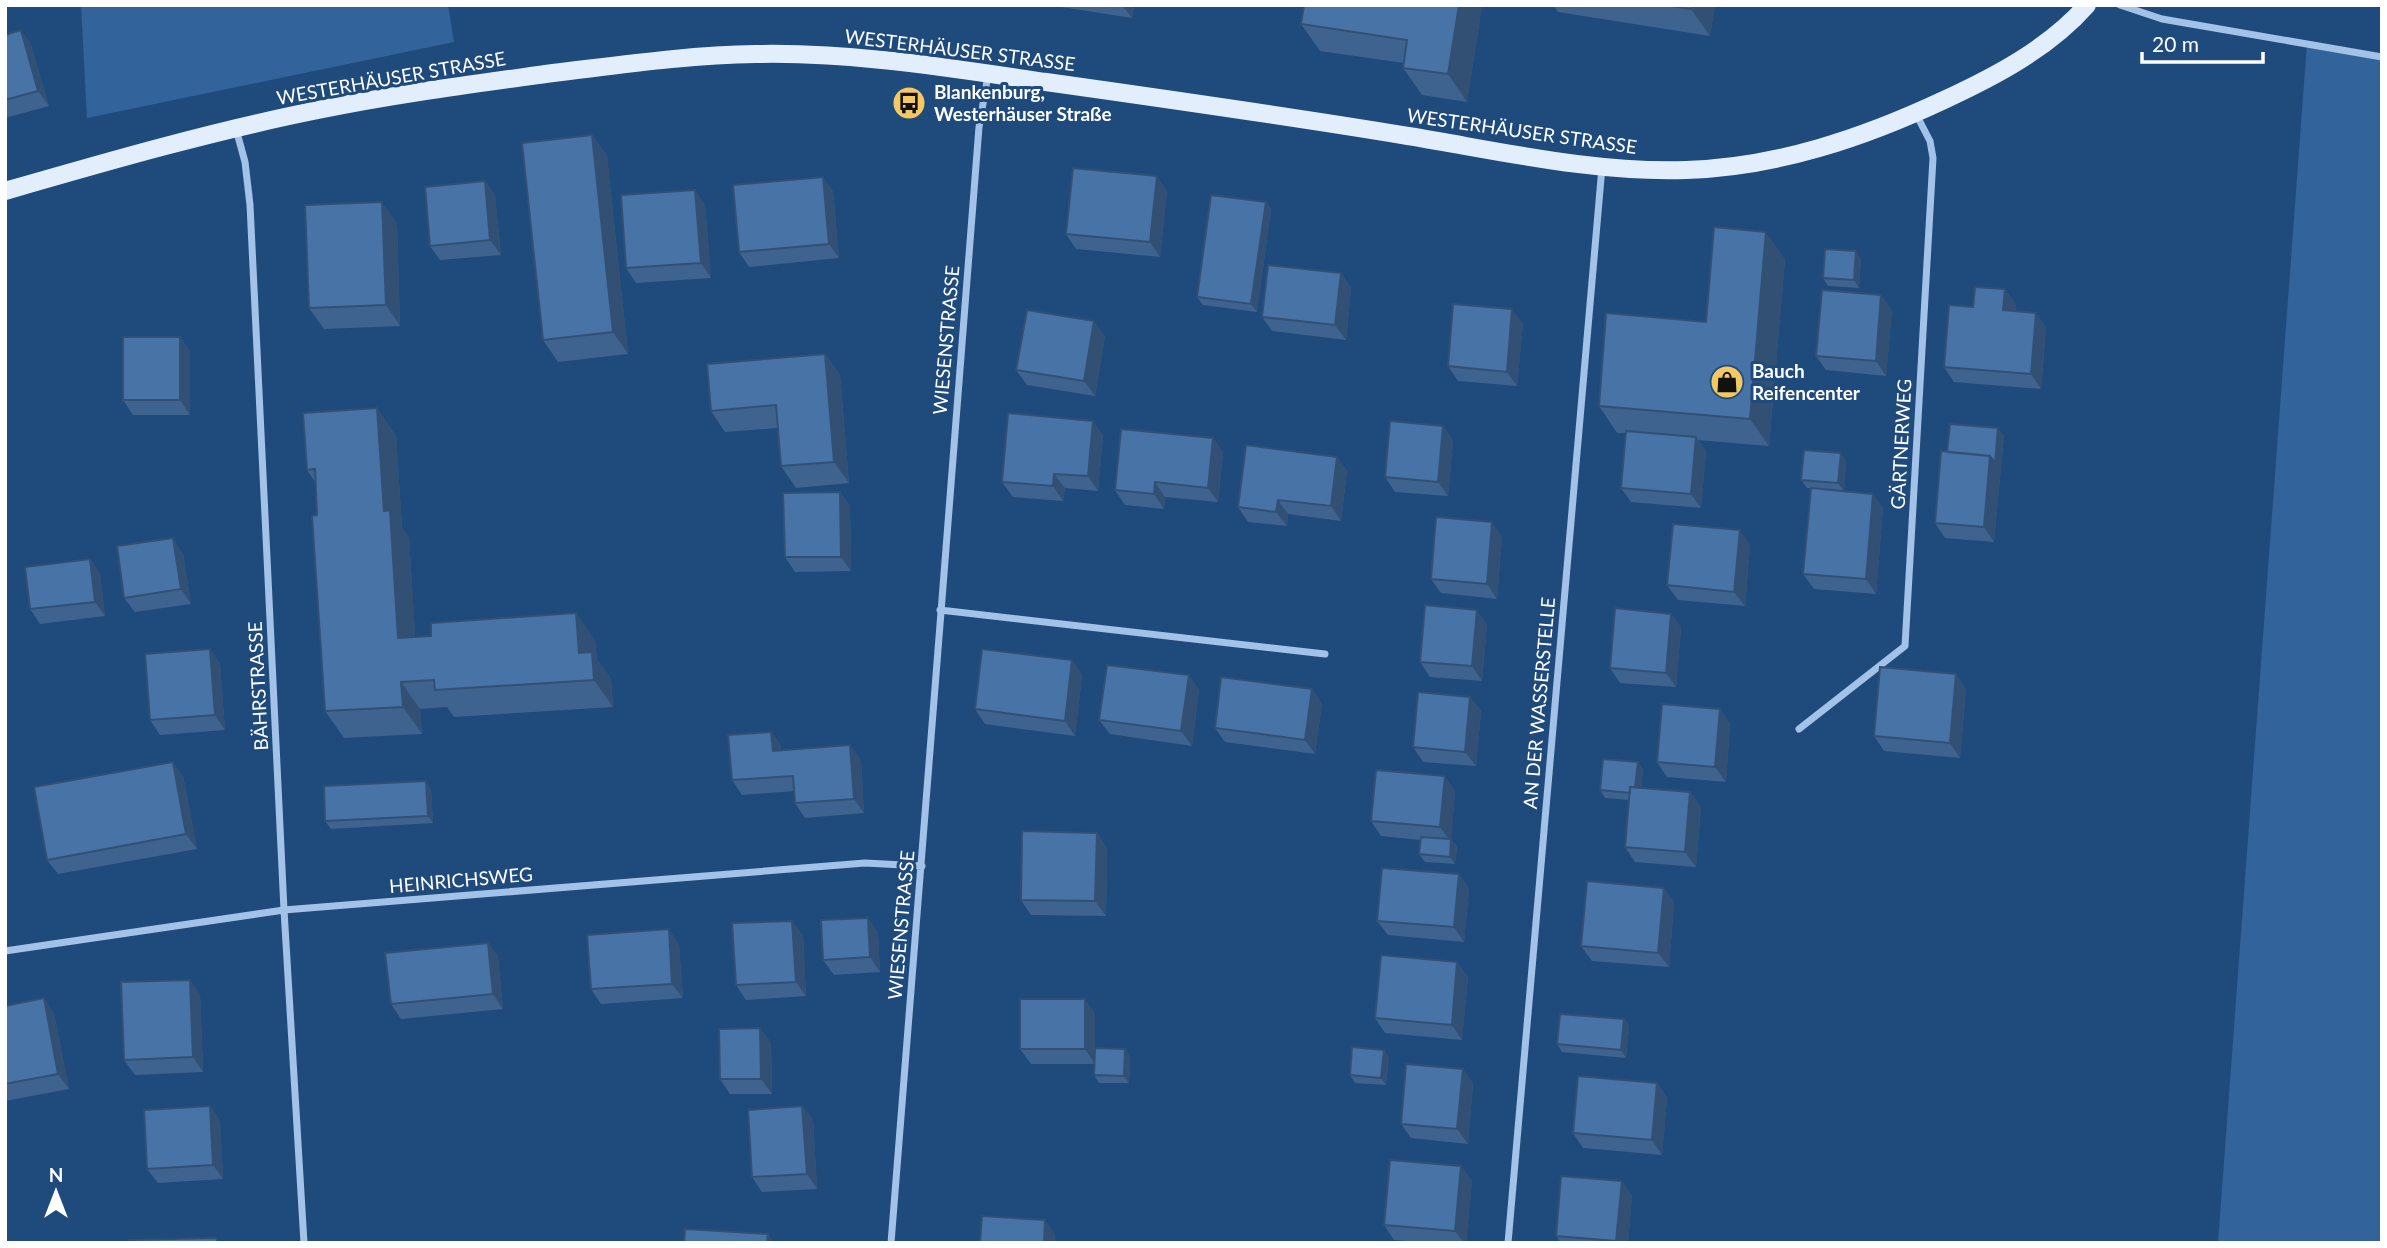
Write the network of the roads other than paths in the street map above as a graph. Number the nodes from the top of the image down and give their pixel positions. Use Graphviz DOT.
graph roads {
  1 [pos="2087,5"];
  2 [pos="2120,5"];
  3 [pos="2382,57"];
  4 [pos="988,74"];
  5 [pos="1916,114"];
  6 [pos="236,128"];
  7 [pos="1602,166"];
  8 [pos="5,191"];
  9 [pos="940,610"];
  10 [pos="1325,654"];
  11 [pos="1799,729"];
  12 [pos="922,866"];
  13 [pos="284,910"];
  14 [pos="5,951"];
  15 [pos="304,1243"];
  16 [pos="891,1243"];
  17 [pos="1508,1243"];
  1 -- 5 [label="main road, WESTERHÄUSER STRASSE"];
  2 -- 3 [label="street"];
  4 -- 6 [label="main road, WESTERHÄUSER STRASSE"];
  4 -- 7 [label="main road, WESTERHÄUSER STRASSE"];
  4 -- 9 [label="street, WIESENSTRASSE"];
  5 -- 7 [label="main road, WESTERHÄUSER STRASSE"];
  5 -- 11 [label="street, GÄRTNERWEG"];
  6 -- 8 [label="main road, WESTERHÄUSER STRASSE"];
  6 -- 13 [label="street, BÄHRSTRASSE"];
  7 -- 17 [label="street, AN DER WASSERSTELLE"];
  9 -- 10 [label="street"];
  9 -- 12 [label="street, WIESENSTRASSE"];
  12 -- 13 [label="street, HEINRICHSWEG"];
  12 -- 16 [label="street, WIESENSTRASSE"];
  13 -- 14 [label="street, HEINRICHSWEG"];
  13 -- 15 [label="street, BÄHRSTRASSE"];
}
